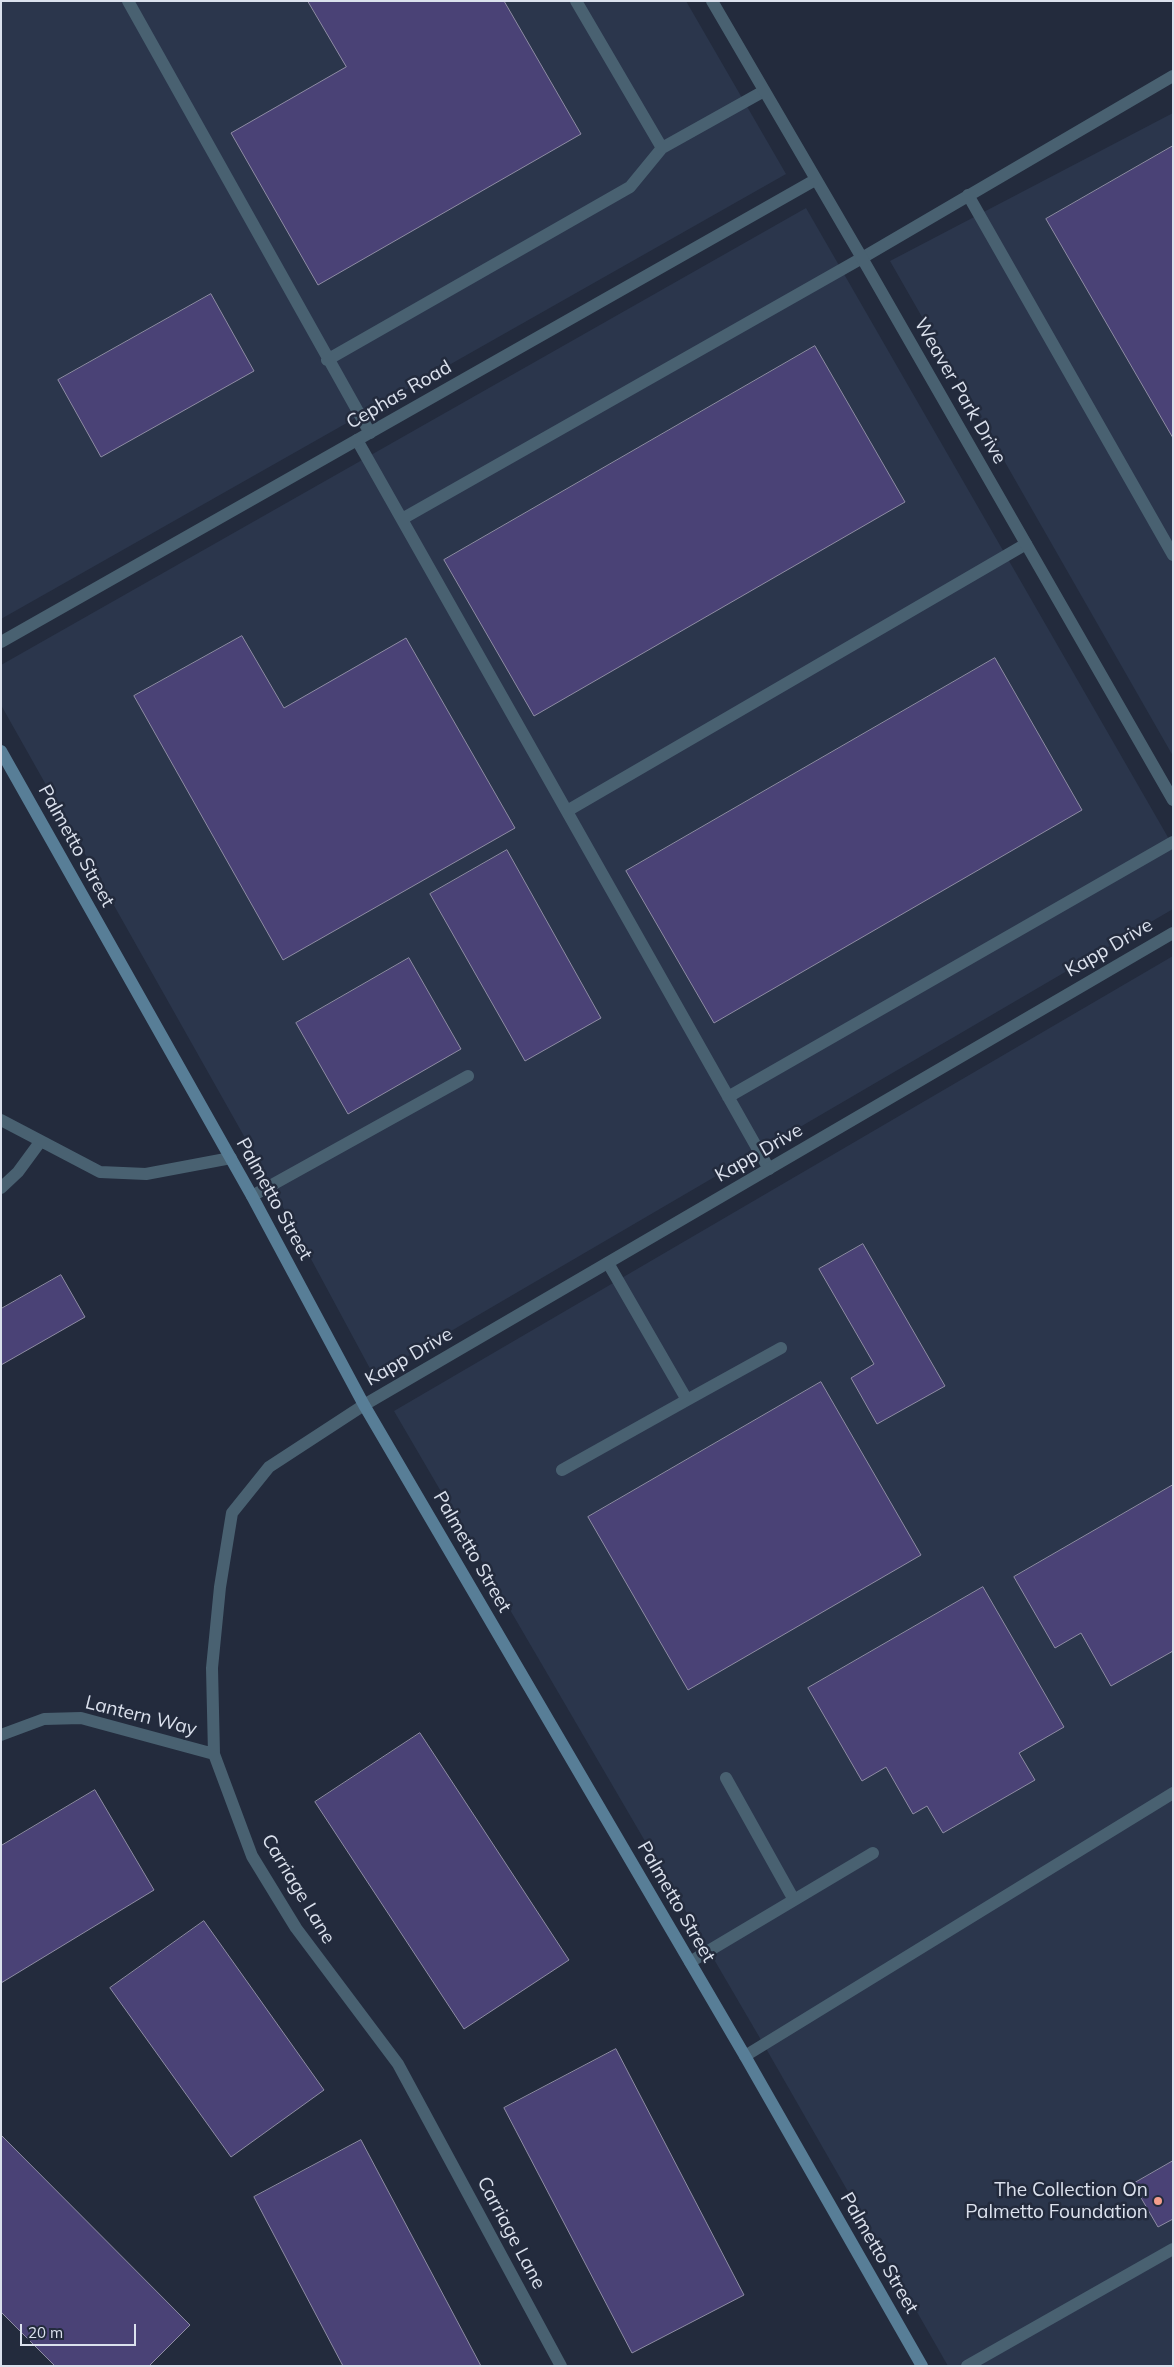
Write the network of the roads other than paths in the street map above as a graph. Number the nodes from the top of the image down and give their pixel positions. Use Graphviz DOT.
graph roads {
  1 [pos="128,1"];
  2 [pos="576,1"];
  3 [pos="712,1"];
  4 [pos="1173,76"];
  5 [pos="764,91"];
  6 [pos="662,148"];
  7 [pos="815,180"];
  8 [pos="968,195"];
  9 [pos="862,258"];
  10 [pos="328,360"];
  11 [pos="370,433"];
  12 [pos="358,440"];
  13 [pos="402,520"];
  14 [pos="1026,544"];
  15 [pos="1173,554"];
  16 [pos="1,642"];
  17 [pos="1,751"];
  18 [pos="1173,800"];
  19 [pos="567,811"];
  20 [pos="1173,842"];
  21 [pos="1173,933"];
  22 [pos="468,1076"];
  23 [pos="728,1097"];
  24 [pos="1,1120"];
  25 [pos="40,1142"];
  26 [pos="231,1158"];
  27 [pos="769,1169"];
  28 [pos="1,1188"];
  29 [pos="252,1196"];
  30 [pos="608,1263"];
  31 [pos="781,1348"];
  32 [pos="687,1400"];
  33 [pos="364,1405"];
  34 [pos="562,1470"];
  35 [pos="1,1735"];
  36 [pos="214,1754"];
  37 [pos="726,1778"];
  38 [pos="1173,1793"];
  39 [pos="873,1854"];
  40 [pos="794,1900"];
  41 [pos="690,1962"];
  42 [pos="745,2056"];
  43 [pos="1173,2248"];
  44 [pos="561,2366"];
  45 [pos="922,2366"];
  46 [pos="967,2366"];
  1 -- 10 [label="street"];
  2 -- 6 [label="street"];
  3 -- 5 [label="street, Weaver Park Drive"];
  4 -- 8 [label="street"];
  5 -- 6 [label="street"];
  5 -- 7 [label="street, Weaver Park Drive"];
  6 -- 10 [label="street"];
  7 -- 9 [label="street, Weaver Park Drive"];
  7 -- 11 [label="street, Cephas Road"];
  8 -- 9 [label="street"];
  8 -- 15 [label="street"];
  9 -- 13 [label="street"];
  9 -- 14 [label="street, Weaver Park Drive"];
  10 -- 11 [label="street"];
  11 -- 12 [label="street, Cephas Road"];
  12 -- 13 [label="street"];
  12 -- 16 [label="street, Cephas Road"];
  13 -- 19 [label="street"];
  14 -- 18 [label="street, Weaver Park Drive"];
  14 -- 19 [label="street"];
  17 -- 26 [label="street, Palmetto Street"];
  19 -- 23 [label="street"];
  20 -- 23 [label="street"];
  21 -- 27 [label="street, Kapp Drive"];
  22 -- 29 [label="street"];
  23 -- 27 [label="street"];
  24 -- 25 [label="street"];
  25 -- 26 [label="street"];
  25 -- 28 [label="street"];
  26 -- 29 [label="street, Palmetto Street"];
  27 -- 30 [label="street, Kapp Drive"];
  29 -- 33 [label="street, Palmetto Street"];
  30 -- 32 [label="street"];
  30 -- 33 [label="street, Kapp Drive"];
  31 -- 32 [label="street"];
  32 -- 34 [label="street"];
  33 -- 36 [label="street, Carriage Lane"];
  33 -- 41 [label="street, Palmetto Street"];
  35 -- 36 [label="street, Lantern Way"];
  36 -- 44 [label="street, Carriage Lane"];
  37 -- 40 [label="street"];
  38 -- 42 [label="street"];
  39 -- 40 [label="street"];
  40 -- 41 [label="street"];
  41 -- 42 [label="street, Palmetto Street"];
  42 -- 45 [label="street, Palmetto Street"];
  43 -- 46 [label="street"];
}
